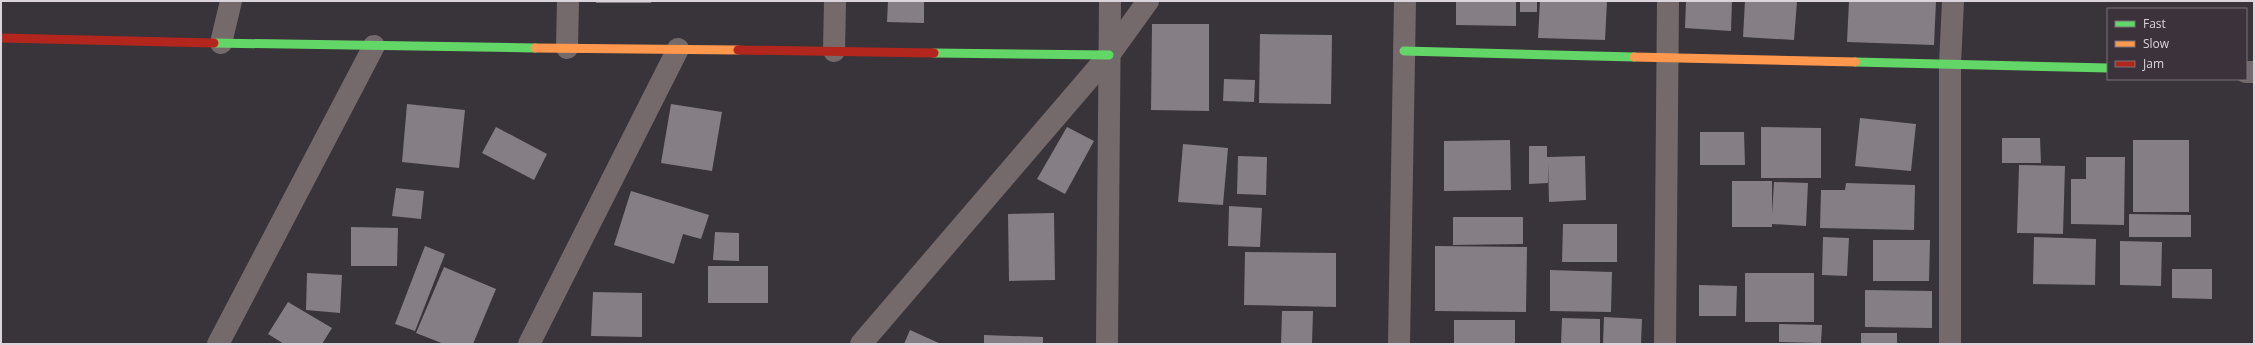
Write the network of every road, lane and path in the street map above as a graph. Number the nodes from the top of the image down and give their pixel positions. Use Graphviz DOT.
graph roads {
  1 [pos="231,1"];
  2 [pos="568,1"];
  3 [pos="835,1"];
  4 [pos="1110,1"];
  5 [pos="1148,1"];
  6 [pos="1404,1"];
  7 [pos="1668,1"];
  8 [pos="1952,1"];
  9 [pos="1,38"];
  10 [pos="221,43"];
  11 [pos="374,46"];
  12 [pos="567,48"];
  13 [pos="678,49"];
  14 [pos="834,51"];
  15 [pos="1404,51"];
  16 [pos="1109,55"];
  17 [pos="1667,58"];
  18 [pos="1950,64"];
  19 [pos="2107,68"];
  20 [pos="218,344"];
  21 [pos="528,344"];
  22 [pos="861,344"];
  23 [pos="1107,344"];
  24 [pos="1399,344"];
  25 [pos="1665,344"];
  26 [pos="1950,344"];
  1 -- 10 [label="street"];
  2 -- 12 [label="street"];
  3 -- 14 [label="street"];
  4 -- 16 [label="street"];
  5 -- 16 [label="street"];
  6 -- 15 [label="street"];
  7 -- 17 [label="street"];
  8 -- 18 [label="street"];
  9 -- 10 [label="street"];
  10 -- 11 [label="street"];
  11 -- 12 [label="street"];
  11 -- 20 [label="street"];
  12 -- 13 [label="street"];
  13 -- 14 [label="street"];
  13 -- 21 [label="street"];
  14 -- 16 [label="street"];
  15 -- 17 [label="street"];
  15 -- 24 [label="street"];
  16 -- 22 [label="street"];
  16 -- 23 [label="street"];
  17 -- 18 [label="street"];
  17 -- 25 [label="street"];
  18 -- 19 [label="street"];
  18 -- 26 [label="street"];
}
